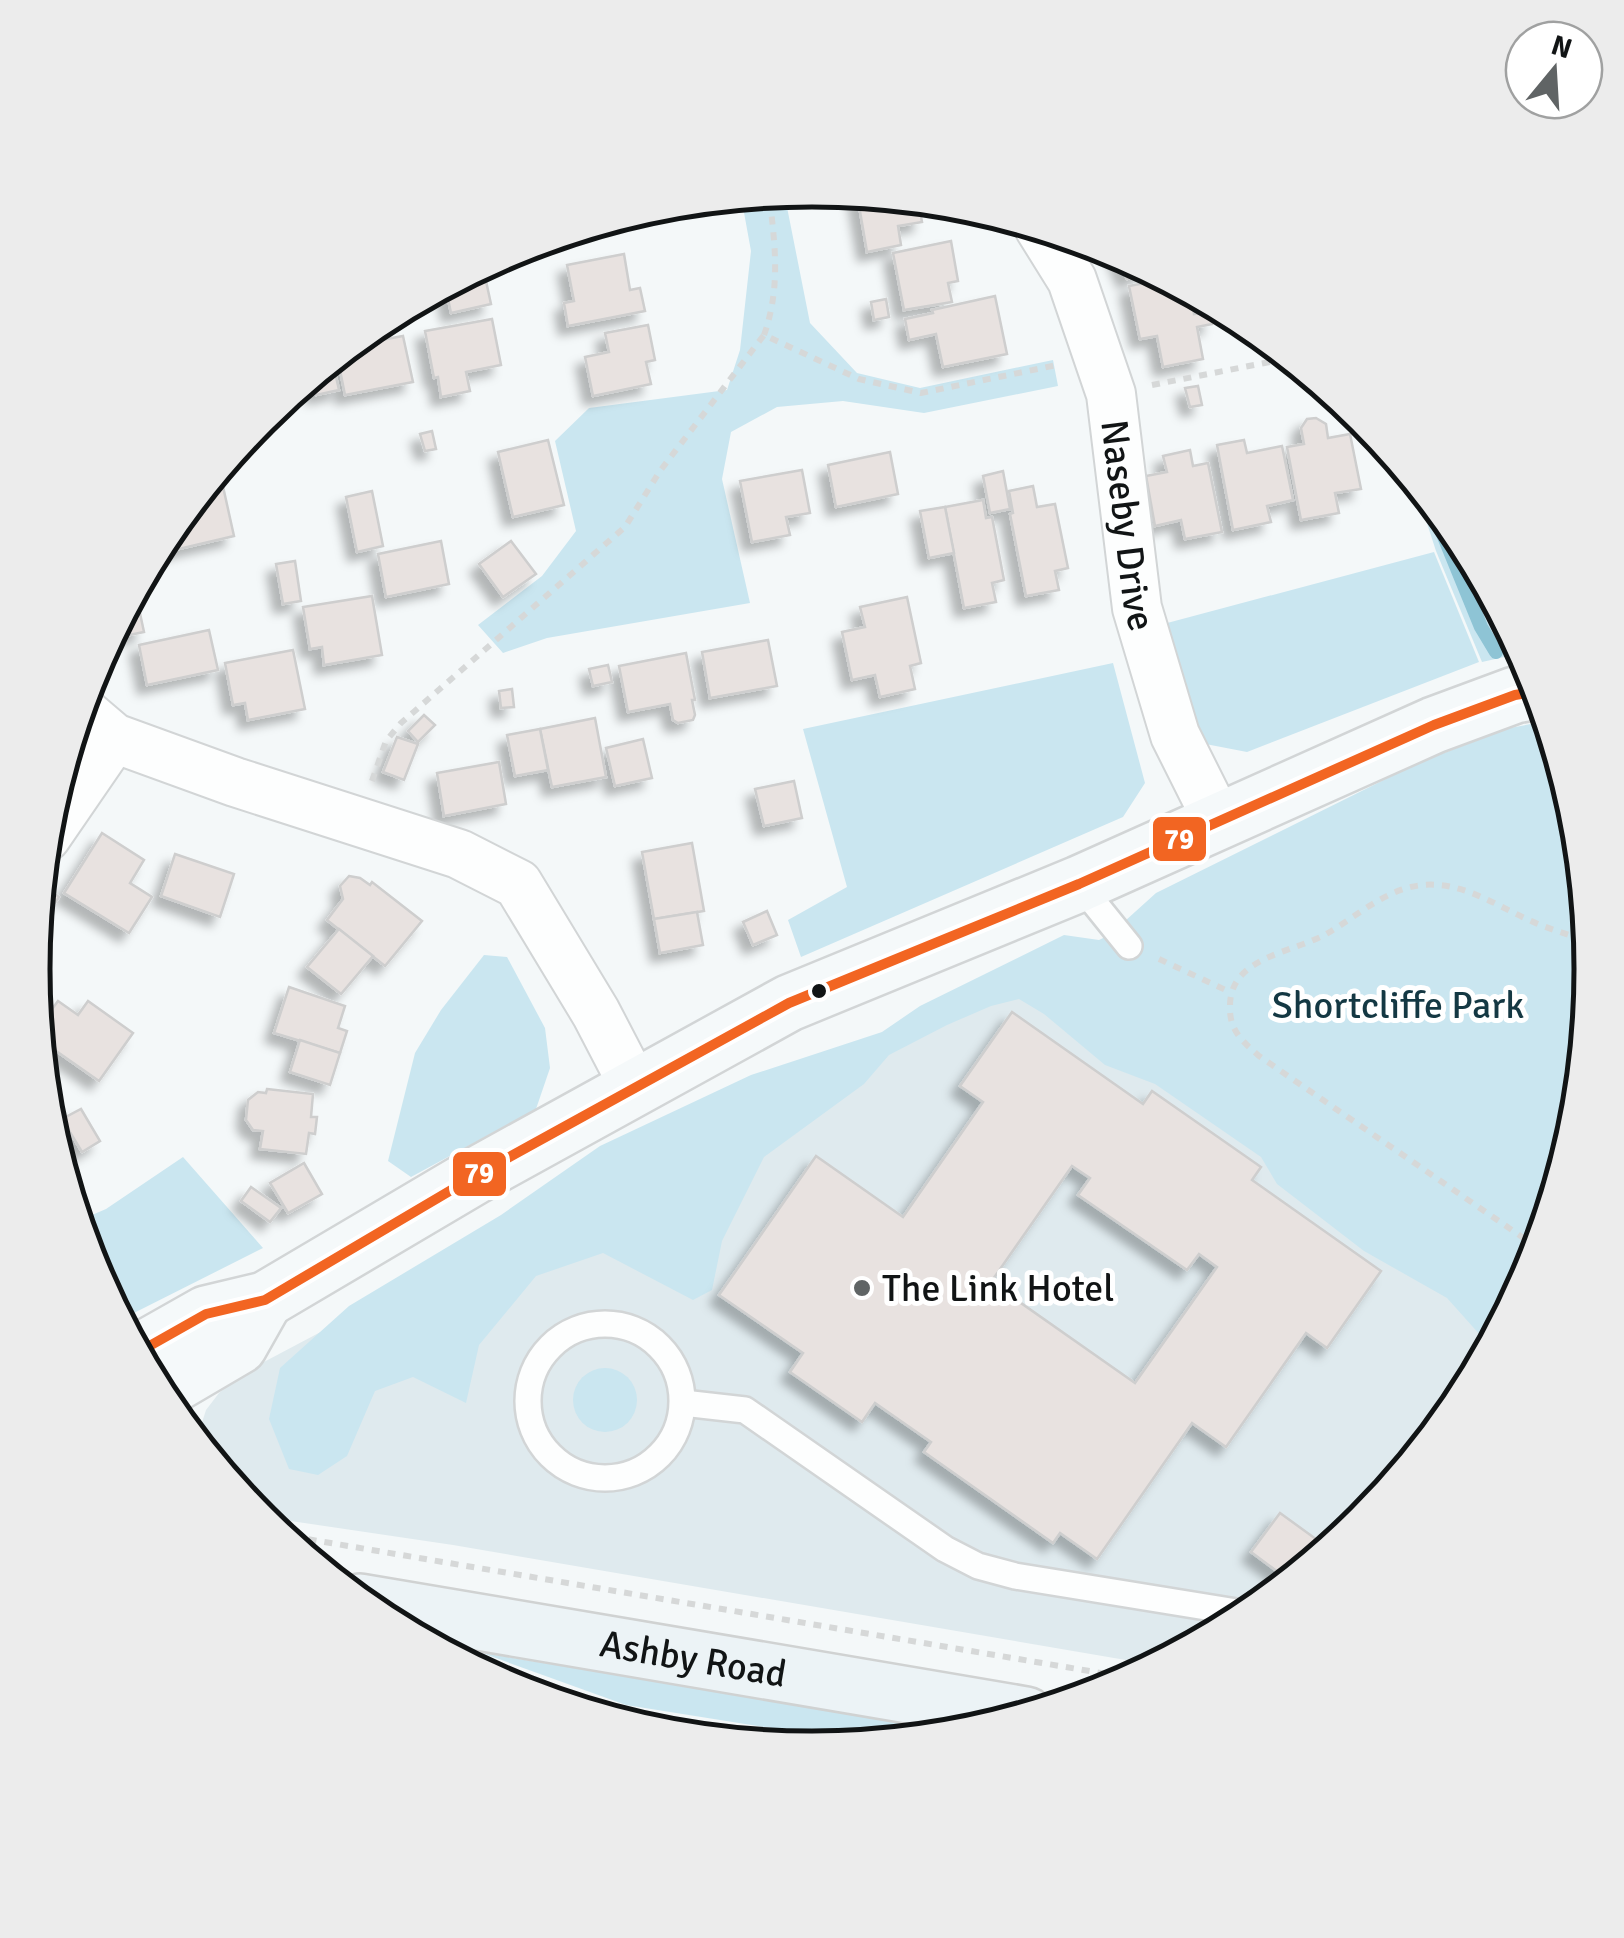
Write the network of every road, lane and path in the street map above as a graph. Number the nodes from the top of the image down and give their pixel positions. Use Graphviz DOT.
graph roads {
  1 [pos="771,209"];
  2 [pos="1050,245"];
  3 [pos="764,336"];
  4 [pos="1270,360"];
  5 [pos="1105,375"];
  6 [pos="1522,694"];
  7 [pos="97,724"];
  8 [pos="77,768"];
  9 [pos="358,820"];
  10 [pos="1219,823"];
  11 [pos="1080,884"];
  12 [pos="1573,936"];
  13 [pos="1130,946"];
  14 [pos="1230,992"];
  15 [pos="635,1088"];
  16 [pos="1525,1239"];
  17 [pos="265,1300"];
  18 [pos="150,1346"];
  19 [pos="177,1391"];
  20 [pos="682,1403"];
  21 [pos="307,1539"];
  22 [pos="398,1608"];
  23 [pos="1224,1610"];
  24 [pos="1103,1673"];
  25 [pos="991,1709"];
  1 -- 3 [label="path"];
  2 -- 5 [label="street, Naseby Drive"];
  3 -- 5 [label="path"];
  3 -- 9 [label="path"];
  4 -- 5 [label="path"];
  5 -- 10 [label="street, Naseby Drive"];
  6 -- 10 [label="street"];
  7 -- 8 [label="street"];
  7 -- 9 [label="street"];
  9 -- 15 [label="street"];
  10 -- 11 [label="street"];
  11 -- 13 [label="lane"];
  11 -- 15 [label="street"];
  12 -- 14 [label="path"];
  13 -- 14 [label="path"];
  14 -- 16 [label="path"];
  15 -- 17 [label="street"];
  17 -- 18 [label="street"];
  17 -- 19 [label="street"];
  20 -- 20 [label="lane"];
  20 -- 23 [label="lane"];
  21 -- 24 [label="path"];
  22 -- 25 [label="main road, Ashby Road"];
}
